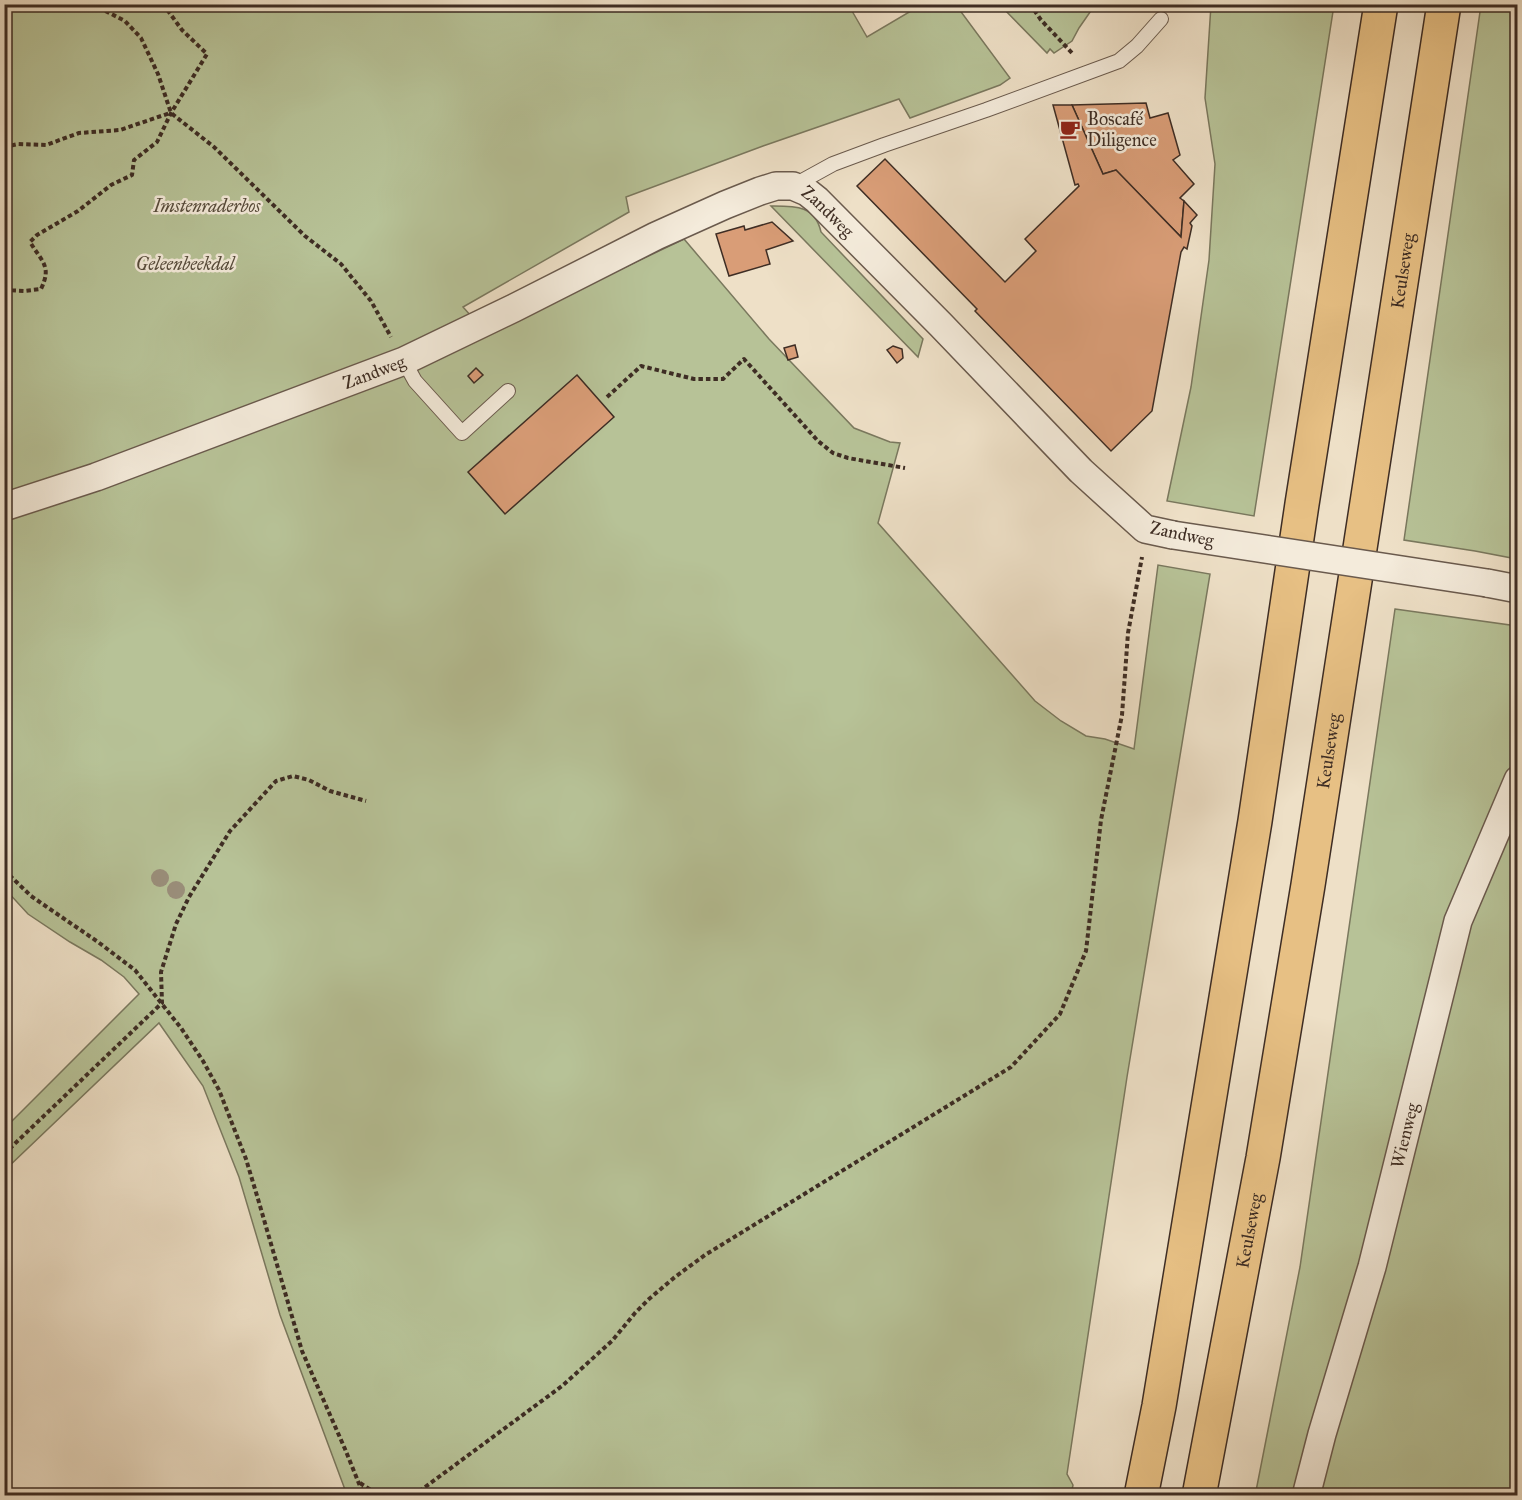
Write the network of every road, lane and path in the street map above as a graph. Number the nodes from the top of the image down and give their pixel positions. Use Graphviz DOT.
graph roads {
  1 [pos="92,4"];
  2 [pos="163,4"];
  3 [pos="1030,4"];
  4 [pos="1381,4"];
  5 [pos="1444,4"];
  6 [pos="1161,19"];
  7 [pos="1090,71"];
  8 [pos="171,113"];
  9 [pos="4,147"];
  10 [pos="793,186"];
  11 [pos="4,290"];
  12 [pos="404,361"];
  13 [pos="508,391"];
  14 [pos="607,396"];
  15 [pos="905,468"];
  16 [pos="4,507"];
  17 [pos="1145,529"];
  18 [pos="1518,589"];
  19 [pos="1518,780"];
  20 [pos="366,801"];
  21 [pos="4,870"];
  22 [pos="162,1003"];
  23 [pos="4,1154"];
  24 [pos="1219,1395"];
  25 [pos="360,1483"];
  26 [pos="364,1496"];
  27 [pos="380,1496"];
  28 [pos="413,1496"];
  29 [pos="1141,1496"];
  30 [pos="1199,1496"];
  31 [pos="1209,1496"];
  32 [pos="1306,1496"];
  1 -- 8 [label="path"];
  2 -- 8 [label="path"];
  3 -- 7 [label="path"];
  4 -- 29 [label="highway"];
  5 -- 24 [label="highway, Keulseweg"];
  6 -- 7 [label="lane"];
  7 -- 10 [label="lane"];
  8 -- 9 [label="path"];
  8 -- 11 [label="path"];
  8 -- 12 [label="path"];
  10 -- 12 [label="street, Zandweg"];
  10 -- 17 [label="street, Zandweg"];
  12 -- 13 [label="lane"];
  12 -- 16 [label="street, Zandweg"];
  14 -- 15 [label="path"];
  17 -- 18 [label="street, Zandweg, bridge"];
  17 -- 28 [label="path"];
  19 -- 32 [label="street, Wienweg"];
  20 -- 22 [label="path"];
  21 -- 22 [label="path"];
  22 -- 23 [label="path"];
  22 -- 25 [label="path"];
  24 -- 30 [label="highway, Keulseweg"];
  24 -- 31 [label="highway"];
  25 -- 26 [label="path"];
  25 -- 27 [label="path"];
}
